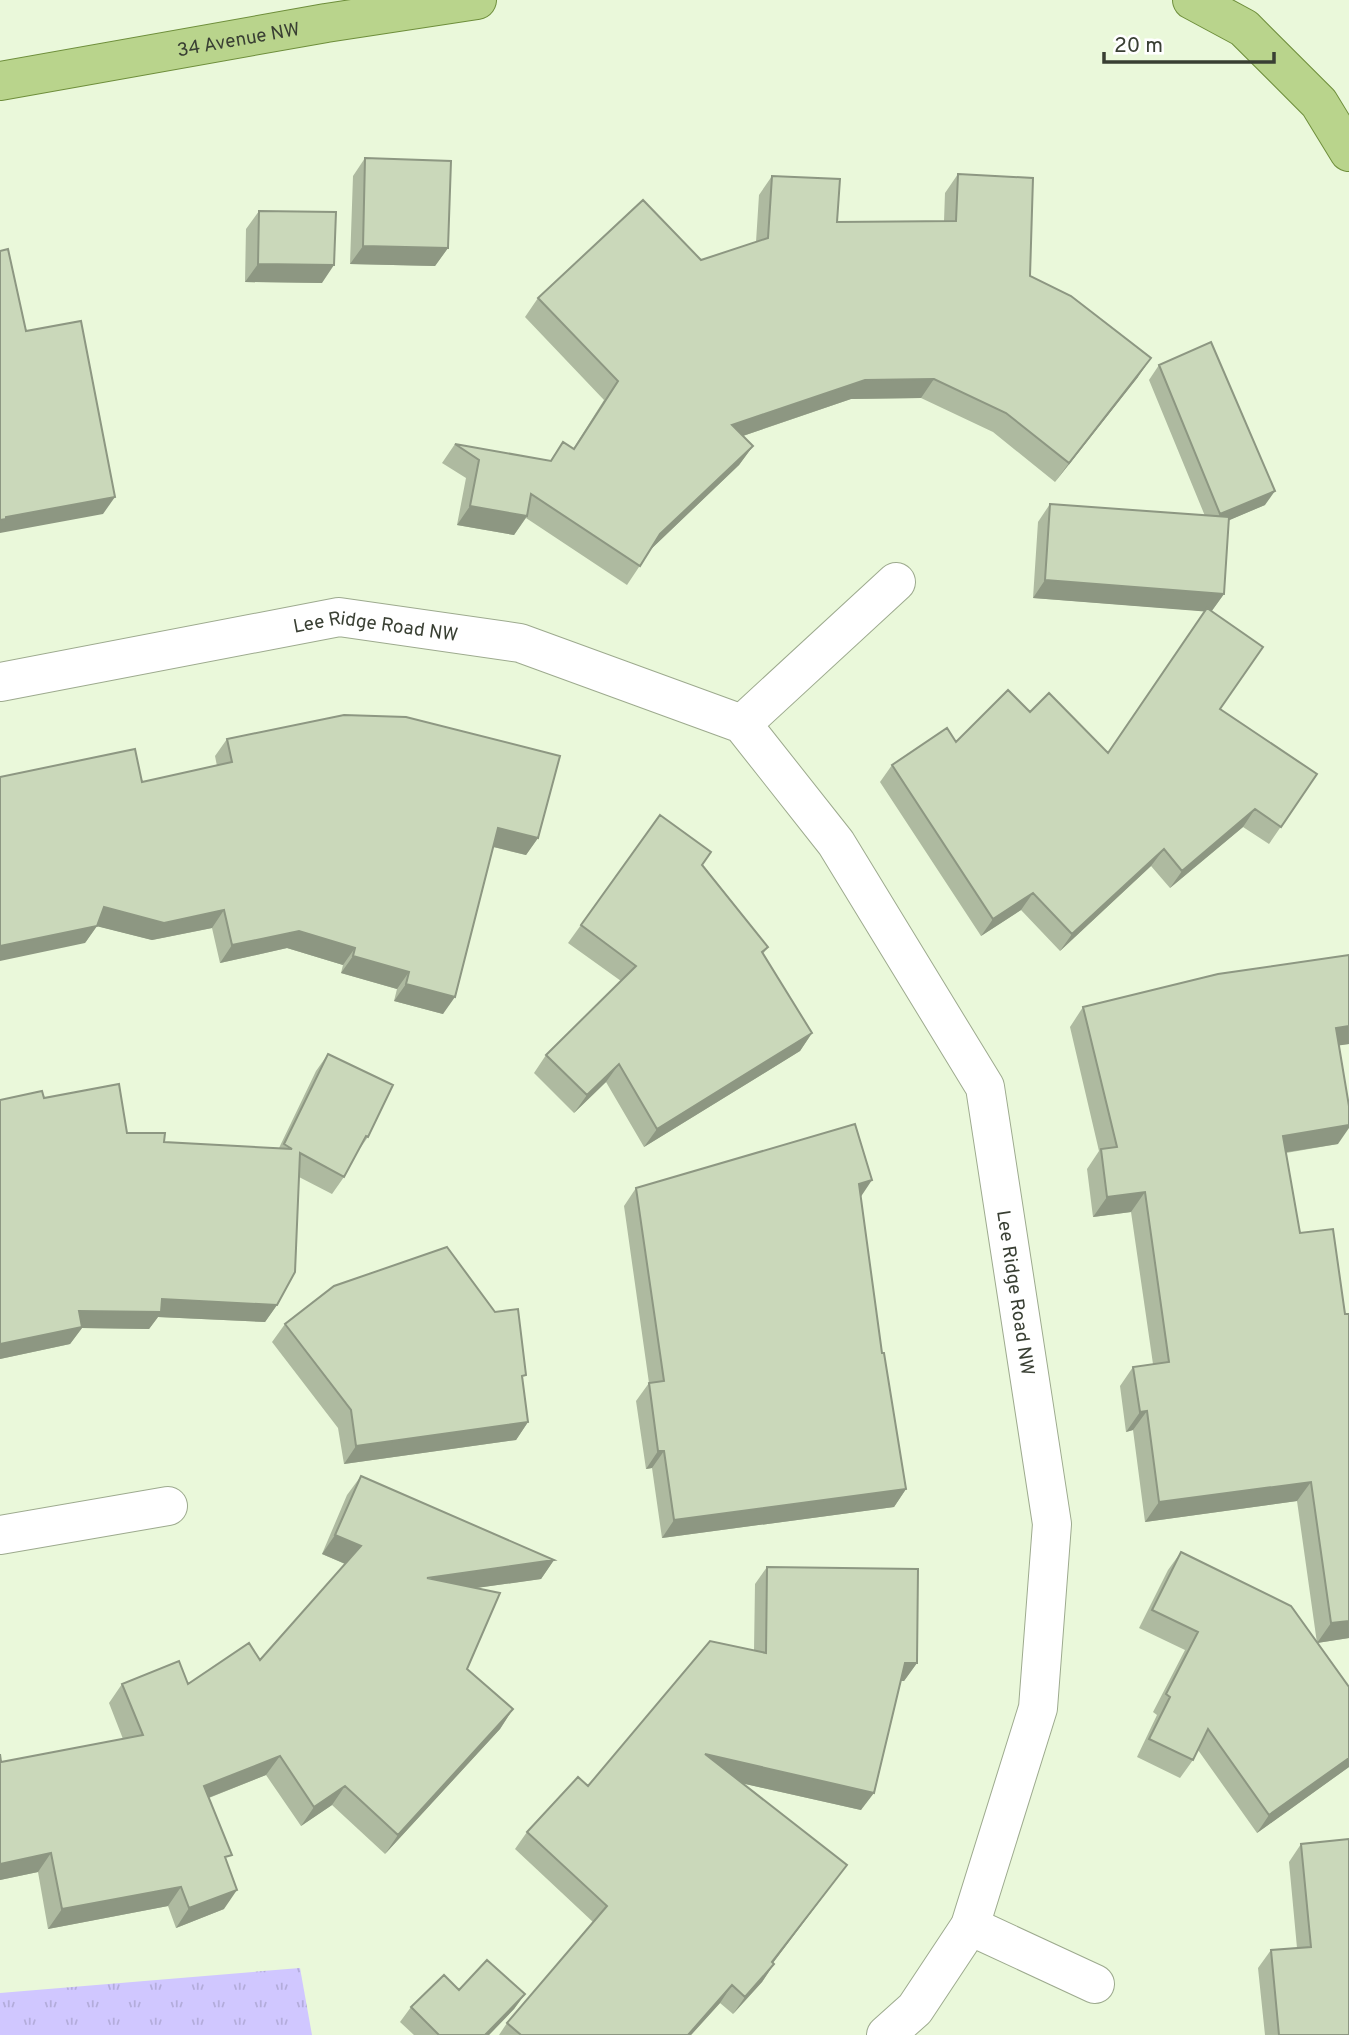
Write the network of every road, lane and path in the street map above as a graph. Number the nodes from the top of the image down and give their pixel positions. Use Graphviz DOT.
graph roads {
  1 [pos="415,0"];
  2 [pos="477,0"];
  3 [pos="1192,0"];
  4 [pos="372,16"];
  5 [pos="0,81"];
  6 [pos="1349,152"];
  7 [pos="896,582"];
  8 [pos="0,682"];
  9 [pos="741,724"];
  10 [pos="168,1506"];
  11 [pos="0,1535"];
  12 [pos="970,1926"];
  13 [pos="1094,1984"];
  14 [pos="886,2035"];
  1 -- 4 [label="main road"];
  2 -- 4 [label="main road, 34 Avenue NW"];
  3 -- 6 [label="main road"];
  4 -- 5 [label="main road, 34 Avenue NW"];
  7 -- 9 [label="street"];
  8 -- 9 [label="street, Lee Ridge Road NW"];
  9 -- 12 [label="street, Lee Ridge Road NW"];
  10 -- 11 [label="street"];
  12 -- 13 [label="street"];
  12 -- 14 [label="street, Lee Ridge Road NW"];
}
